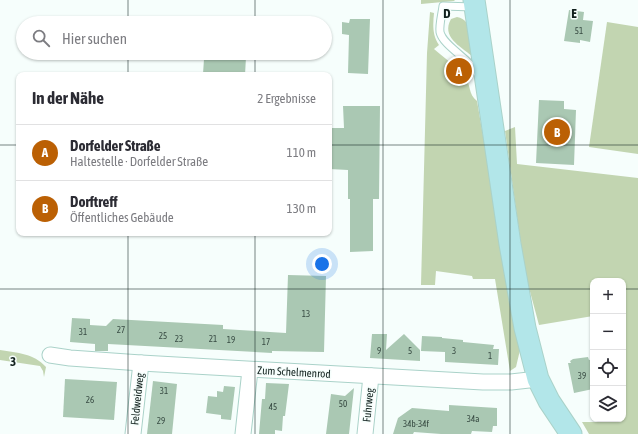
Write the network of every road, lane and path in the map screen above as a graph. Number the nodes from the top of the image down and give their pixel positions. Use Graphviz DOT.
graph roads {
  1 [pos="475,3"];
  2 [pos="486,88"];
  3 [pos="50,355"];
  4 [pos="141,363"];
  5 [pos="250,370"];
  6 [pos="371,376"];
  7 [pos="538,379"];
  8 [pos="134,434"];
  9 [pos="243,434"];
  10 [pos="365,434"];
  11 [pos="571,434"];
  1 -- 2 [label="main road"];
  1 -- 2 [label="lane"];
  2 -- 7 [label="main road"];
  3 -- 4 [label="street, Zum Schelmenrod"];
  4 -- 5 [label="street, Zum Schelmenrod"];
  4 -- 8 [label="street, Feldweidweg"];
  5 -- 6 [label="street, Zum Schelmenrod"];
  5 -- 9 [label="street"];
  6 -- 7 [label="street, Zum Schelmenrod"];
  6 -- 10 [label="street, Fuhrweg"];
  7 -- 11 [label="main road"];
}
